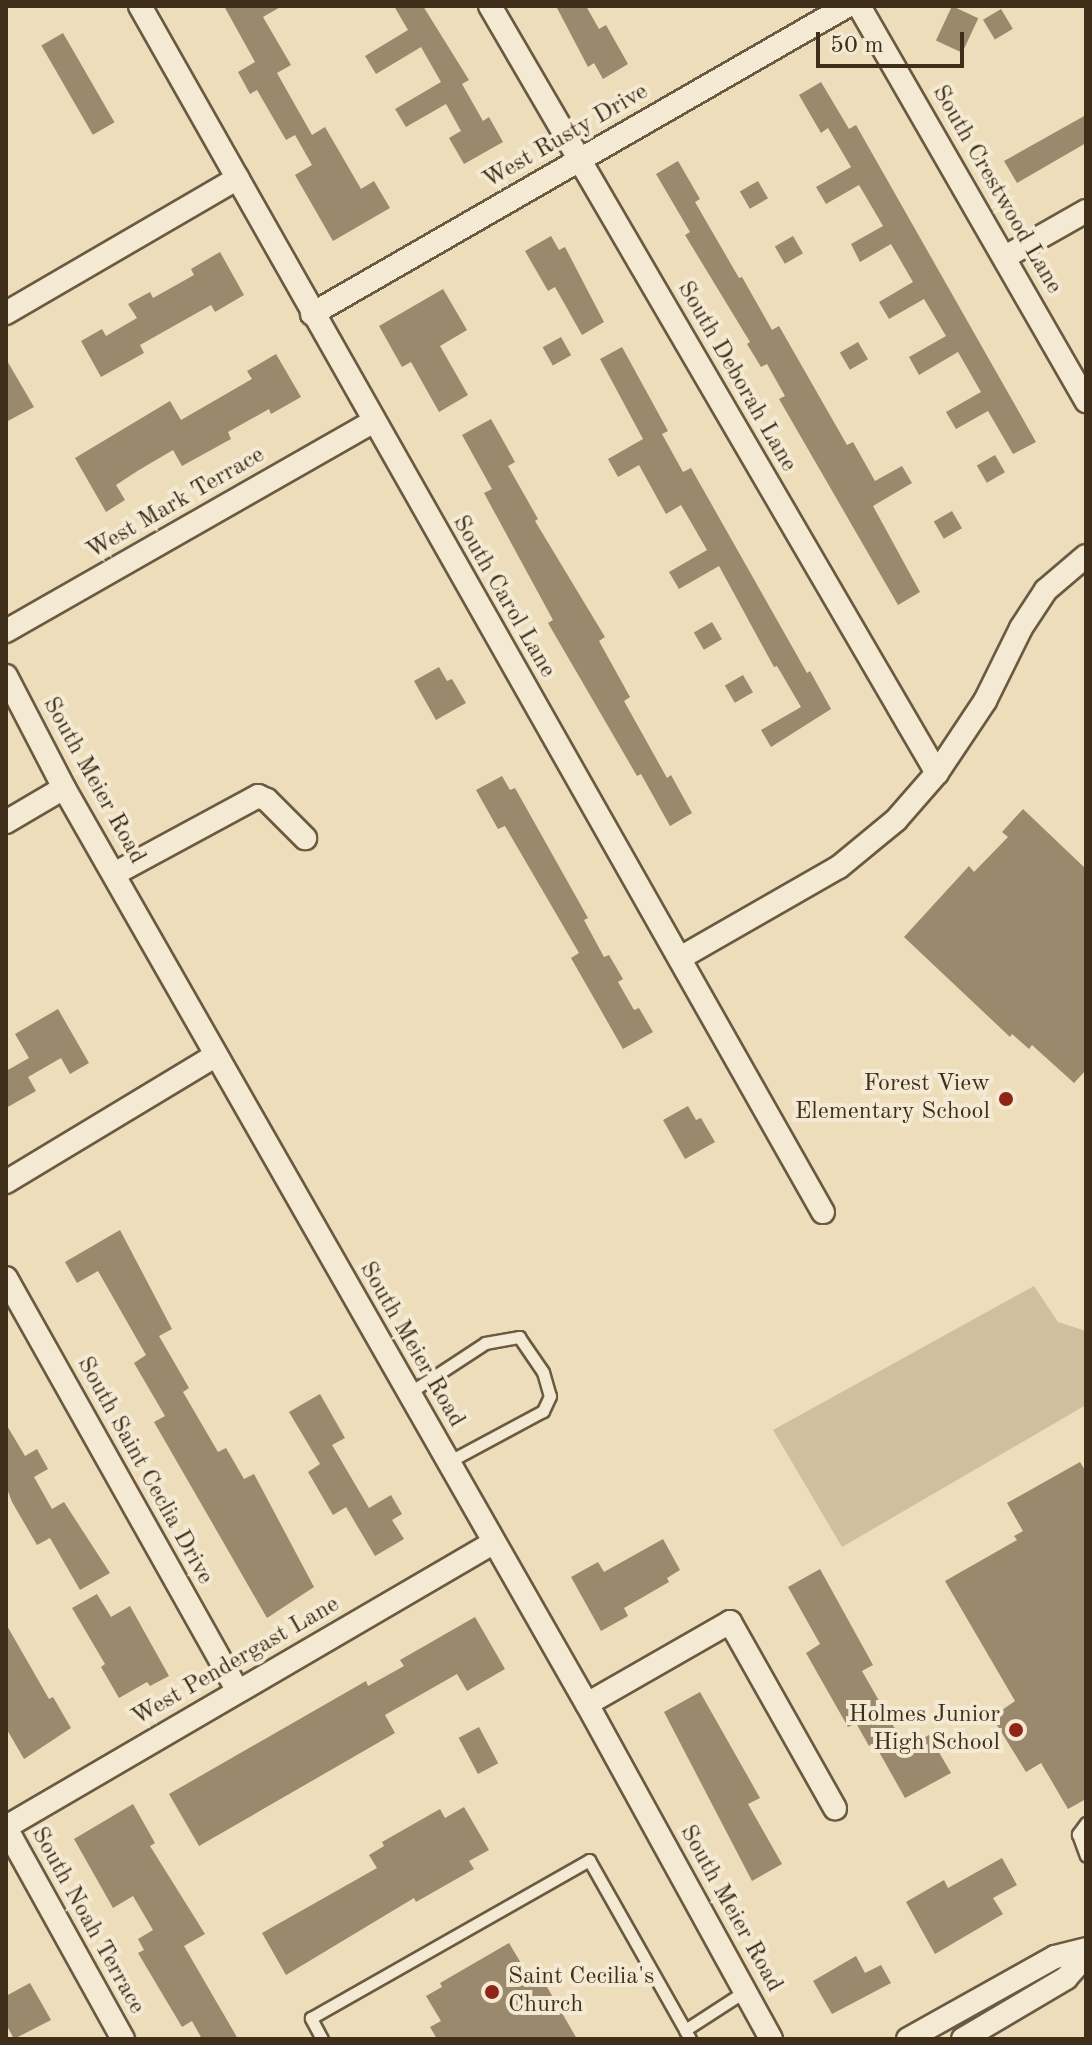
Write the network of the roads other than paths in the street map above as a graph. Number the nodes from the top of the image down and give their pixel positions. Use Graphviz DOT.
graph roads {
  1 [pos="140,6"];
  2 [pos="490,6"];
  3 [pos="847,6"];
  4 [pos="859,6"];
  5 [pos="578,159"];
  6 [pos="238,178"];
  7 [pos="1086,211"];
  8 [pos="1005,257"];
  9 [pos="6,313"];
  10 [pos="312,314"];
  11 [pos="1086,401"];
  12 [pos="372,422"];
  13 [pos="1086,556"];
  14 [pos="6,631"];
  15 [pos="6,676"];
  16 [pos="937,773"];
  17 [pos="64,788"];
  18 [pos="6,822"];
  19 [pos="305,838"];
  20 [pos="114,874"];
  21 [pos="680,958"];
  22 [pos="215,1056"];
  23 [pos="6,1182"];
  24 [pos="823,1212"];
  25 [pos="6,1278"];
  26 [pos="409,1393"];
  27 [pos="448,1462"];
  28 [pos="493,1543"];
  29 [pos="237,1690"];
  30 [pos="587,1704"];
  31 [pos="835,1808"];
  32 [pos="1086,1823"];
  33 [pos="6,1827"];
  34 [pos="1086,1856"];
  35 [pos="1086,1949"];
  36 [pos="1086,1956"];
  37 [pos="745,1991"];
  38 [pos="688,2035"];
  39 [pos="123,2039"];
  40 [pos="322,2039"];
  41 [pos="771,2039"];
  42 [pos="908,2039"];
  43 [pos="963,2039"];
  1 -- 6 [label="street, South Carol Lane"];
  2 -- 5 [label="street, South Deborah Lane"];
  3 -- 5 [label="street, West Rusty Drive"];
  4 -- 8 [label="street, South Crestwood Lane"];
  5 -- 10 [label="street, West Rusty Drive"];
  5 -- 16 [label="street, South Deborah Lane"];
  6 -- 9 [label="street"];
  6 -- 10 [label="street, South Carol Lane"];
  7 -- 8 [label="street"];
  8 -- 11 [label="street, South Crestwood Lane"];
  10 -- 12 [label="street, South Carol Lane"];
  12 -- 14 [label="street, West Mark Terrace"];
  12 -- 21 [label="street, South Carol Lane"];
  13 -- 16 [label="street"];
  15 -- 17 [label="street, South Meier Road"];
  16 -- 21 [label="street"];
  17 -- 18 [label="street"];
  17 -- 20 [label="street, South Meier Road"];
  19 -- 20 [label="street"];
  20 -- 22 [label="street, South Meier Road"];
  21 -- 24 [label="street, South Carol Lane"];
  22 -- 23 [label="street"];
  22 -- 26 [label="street, South Meier Road"];
  25 -- 29 [label="street, South Saint Ceclia Drive"];
  26 -- 27 [label="street, South Meier Road"];
  26 -- 27 [label="lane"];
  27 -- 28 [label="street, South Meier Road"];
  28 -- 29 [label="street, West Pendergast Lane"];
  28 -- 30 [label="street, South Meier Road"];
  29 -- 33 [label="street, West Pendergast Lane"];
  30 -- 31 [label="street"];
  30 -- 37 [label="street, South Meier Road"];
  32 -- 34 [label="lane"];
  33 -- 39 [label="street, South Noah Terrace"];
  35 -- 42 [label="street"];
  36 -- 43 [label="street"];
  37 -- 38 [label="lane"];
  37 -- 41 [label="street, South Meier Road"];
  38 -- 40 [label="lane"];
}
